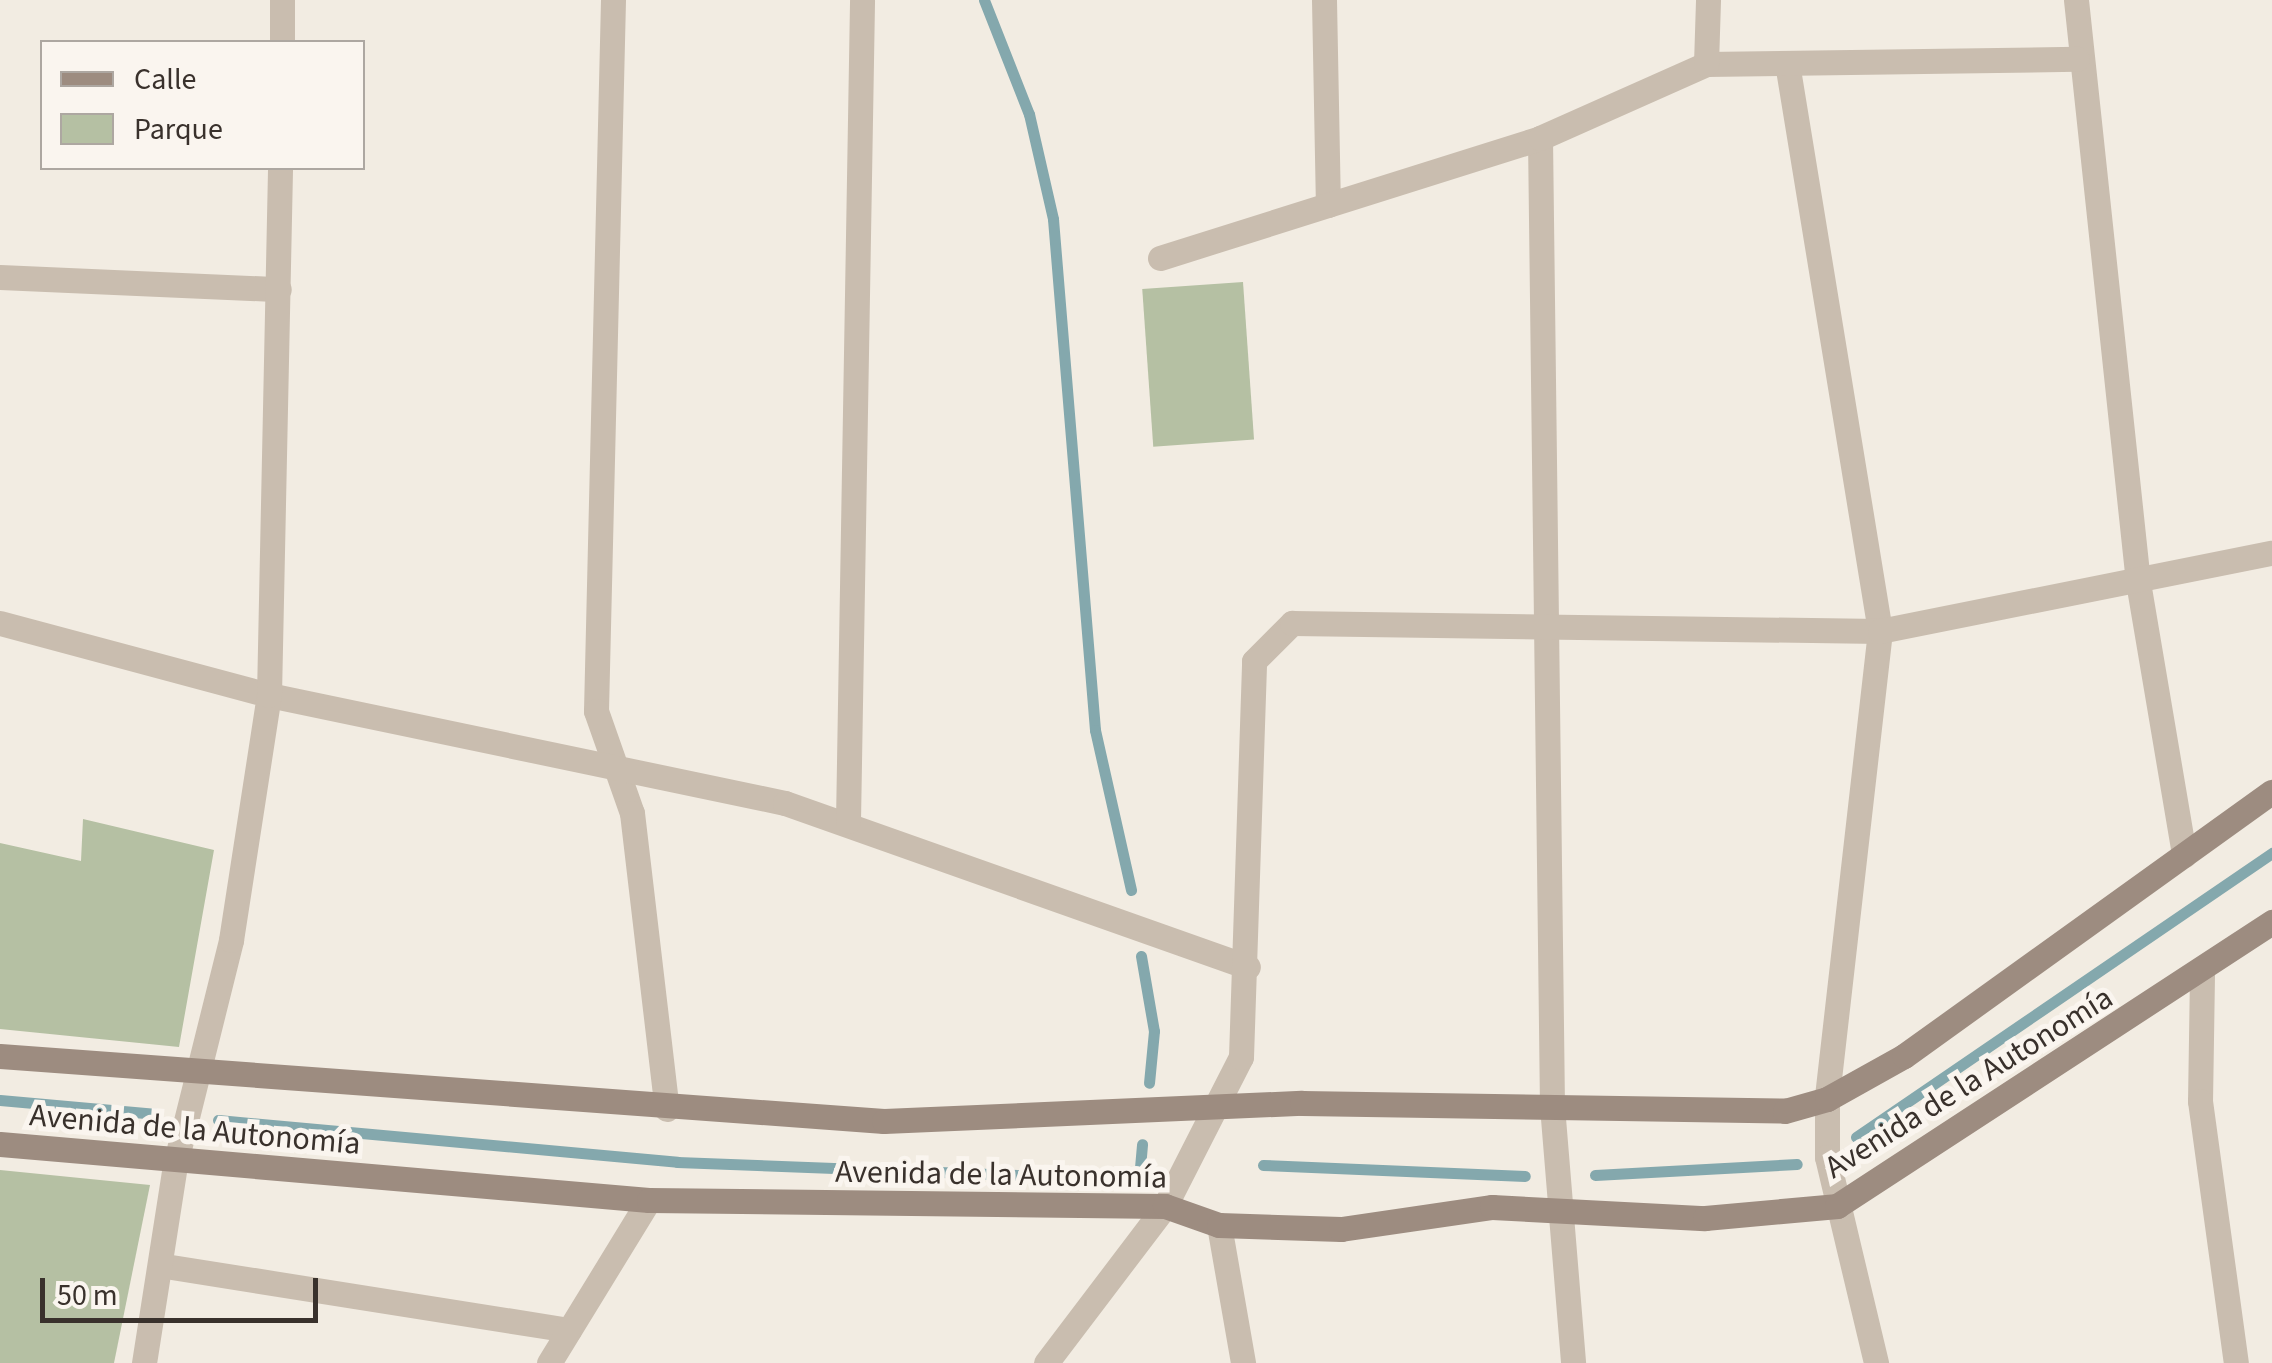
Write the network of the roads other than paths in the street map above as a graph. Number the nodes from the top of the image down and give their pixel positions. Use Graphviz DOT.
graph roads {
  1 [pos="282,0"];
  2 [pos="613,0"];
  3 [pos="862,0"];
  4 [pos="1324,0"];
  5 [pos="1708,0"];
  6 [pos="2076,0"];
  7 [pos="282,40"];
  8 [pos="2077,59"];
  9 [pos="1787,63"];
  10 [pos="1706,64"];
  11 [pos="1540,138"];
  12 [pos="280,170"];
  13 [pos="1328,205"];
  14 [pos="1160,258"];
  15 [pos="0,277"];
  16 [pos="279,289"];
  17 [pos="2272,553"];
  18 [pos="2138,582"];
  19 [pos="0,623"];
  20 [pos="1544,625"];
  21 [pos="1880,631"];
  22 [pos="269,694"];
  23 [pos="613,762"];
  24 [pos="2272,792"];
  25 [pos="848,821"];
  26 [pos="2184,855"];
  27 [pos="2272,922"];
  28 [pos="1248,967"];
  29 [pos="2202,976"];
  30 [pos="0,1056"];
  31 [pos="197,1077"];
  32 [pos="1827,1099"];
  33 [pos="1552,1106"];
  34 [pos="667,1108"];
  35 [pos="1208,1110"];
  36 [pos="0,1144"];
  37 [pos="175,1165"];
  38 [pos="649,1200"];
  39 [pos="1164,1206"];
  40 [pos="1838,1206"];
  41 [pos="1557,1214"];
  42 [pos="1219,1224"];
  43 [pos="165,1266"];
  44 [pos="569,1330"];
  45 [pos="144,1363"];
  46 [pos="549,1363"];
  47 [pos="1046,1363"];
  48 [pos="1243,1363"];
  49 [pos="1573,1363"];
  50 [pos="1876,1363"];
  51 [pos="2236,1363"];
  1 -- 7 [label="street"];
  2 -- 23 [label="street"];
  3 -- 25 [label="street"];
  4 -- 13 [label="street"];
  5 -- 10 [label="street"];
  6 -- 8 [label="street"];
  8 -- 9 [label="street"];
  8 -- 18 [label="street"];
  9 -- 10 [label="street"];
  9 -- 21 [label="street"];
  10 -- 11 [label="street"];
  11 -- 13 [label="street"];
  11 -- 20 [label="street"];
  12 -- 16 [label="street"];
  13 -- 14 [label="street"];
  15 -- 16 [label="street"];
  16 -- 22 [label="street"];
  17 -- 18 [label="street"];
  18 -- 21 [label="street"];
  18 -- 26 [label="street"];
  19 -- 22 [label="street"];
  20 -- 21 [label="street"];
  20 -- 28 [label="street"];
  20 -- 33 [label="street"];
  21 -- 32 [label="street"];
  22 -- 23 [label="street"];
  22 -- 31 [label="street"];
  23 -- 25 [label="street"];
  23 -- 34 [label="street"];
  24 -- 26 [label="street, Avenida de la Autonomía"];
  25 -- 28 [label="street"];
  26 -- 32 [label="street, Avenida de la Autonomía"];
  27 -- 29 [label="street, Avenida de la Autonomía"];
  28 -- 35 [label="street"];
  29 -- 40 [label="street, Avenida de la Autonomía"];
  29 -- 51 [label="street"];
  30 -- 31 [label="street, Avenida de la Autonomía"];
  31 -- 34 [label="street, Avenida de la Autonomía"];
  31 -- 37 [label="street"];
  32 -- 33 [label="street, Avenida de la Autonomía"];
  32 -- 40 [label="street"];
  33 -- 35 [label="street, Avenida de la Autonomía"];
  33 -- 41 [label="street"];
  34 -- 35 [label="street, Avenida de la Autonomía"];
  35 -- 39 [label="street"];
  36 -- 37 [label="street, Avenida de la Autonomía"];
  37 -- 38 [label="street, Avenida de la Autonomía"];
  37 -- 43 [label="street"];
  38 -- 39 [label="street, Avenida de la Autonomía"];
  38 -- 44 [label="street"];
  39 -- 42 [label="street, Avenida de la Autonomía"];
  39 -- 47 [label="street"];
  40 -- 41 [label="street, Avenida de la Autonomía"];
  40 -- 50 [label="street"];
  41 -- 42 [label="street, Avenida de la Autonomía"];
  41 -- 49 [label="street"];
  42 -- 48 [label="street"];
  43 -- 44 [label="street"];
  43 -- 45 [label="street"];
  44 -- 46 [label="street"];
}
